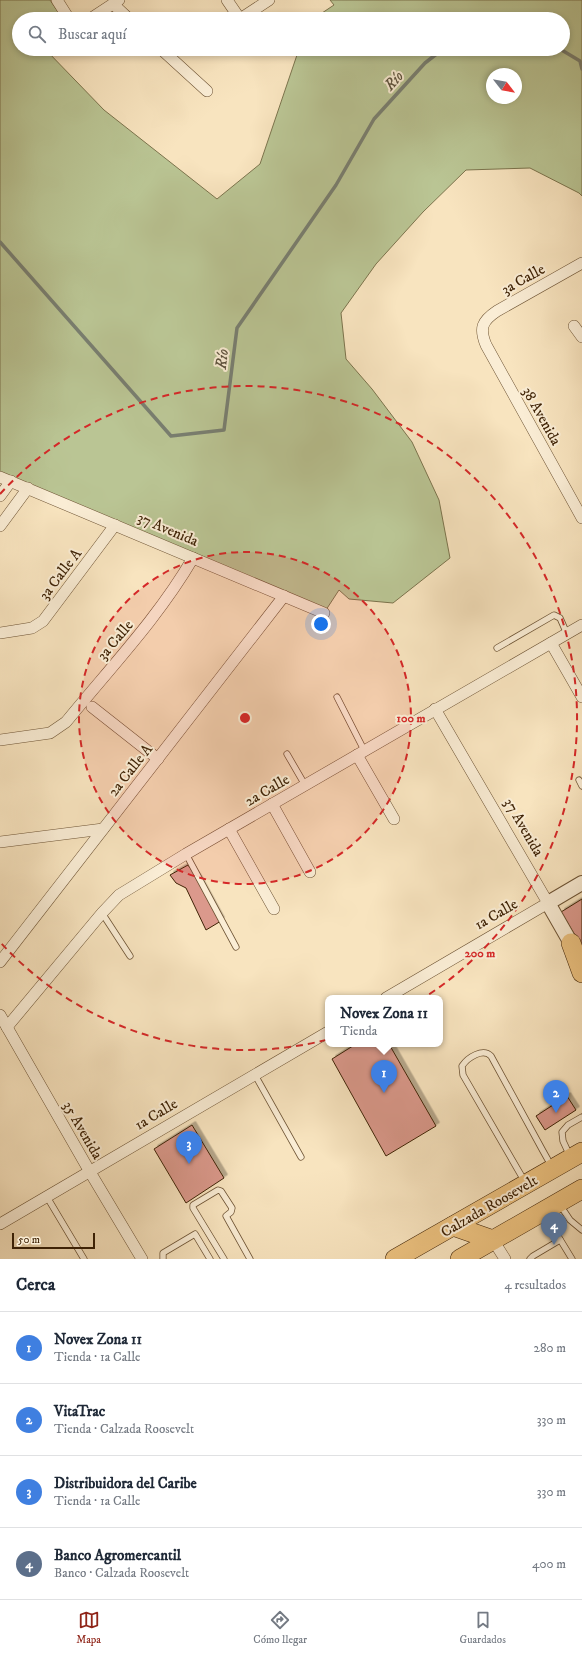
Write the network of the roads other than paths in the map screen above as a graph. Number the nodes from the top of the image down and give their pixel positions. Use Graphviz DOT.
graph roads {
  1 [pos="57,0"];
  2 [pos="227,0"];
  3 [pos="269,0"];
  4 [pos="116,2"];
  5 [pos="65,12"];
  6 [pos="101,12"];
  7 [pos="124,12"];
  8 [pos="235,12"];
  9 [pos="251,12"];
  10 [pos="169,56"];
  11 [pos="207,91"];
  12 [pos="582,263"];
  13 [pos="482,326"];
  14 [pos="574,326"];
  15 [pos="582,337"];
  16 [pos="0,476"];
  17 [pos="10,481"];
  18 [pos="28,488"];
  19 [pos="0,496"];
  20 [pos="582,518"];
  21 [pos="115,525"];
  22 [pos="0,526"];
  23 [pos="193,558"];
  24 [pos="284,596"];
  25 [pos="324,613"];
  26 [pos="582,625"];
  27 [pos="0,633"];
  28 [pos="568,634"];
  29 [pos="551,643"];
  30 [pos="497,648"];
  31 [pos="336,697"];
  32 [pos="582,697"];
  33 [pos="92,708"];
  34 [pos="435,709"];
  35 [pos="0,740"];
  36 [pos="361,752"];
  37 [pos="287,754"];
  38 [pos="158,759"];
  39 [pos="579,780"];
  40 [pos="305,785"];
  41 [pos="582,786"];
  42 [pos="272,804"];
  43 [pos="394,819"];
  44 [pos="103,829"];
  45 [pos="229,830"];
  46 [pos="0,842"];
  47 [pos="186,854"];
  48 [pos="310,872"];
  49 [pos="582,883"];
  50 [pos="548,903"];
  51 [pos="274,909"];
  52 [pos="102,913"];
  53 [pos="571,943"];
  54 [pos="236,947"];
  55 [pos="130,956"];
  56 [pos="0,962"];
  57 [pos="582,962"];
  58 [pos="582,973"];
  59 [pos="391,995"];
  60 [pos="0,1015"];
  61 [pos="7,1027"];
  62 [pos="325,1034"];
  63 [pos="255,1075"];
  64 [pos="582,1117"];
  65 [pos="577,1156"];
  66 [pos="301,1157"];
  67 [pos="554,1169"];
  68 [pos="90,1172"];
  69 [pos="526,1185"];
  70 [pos="582,1189"];
  71 [pos="47,1197"];
  72 [pos="551,1207"];
  73 [pos="0,1224"];
  74 [pos="453,1226"];
  75 [pos="582,1230"];
  76 [pos="493,1240"];
  77 [pos="560,1240"];
  78 [pos="208,1258"];
  79 [pos="84,1259"];
  80 [pos="142,1259"];
  81 [pos="163,1259"];
  82 [pos="224,1259"];
  83 [pos="250,1259"];
  84 [pos="395,1259"];
  85 [pos="460,1259"];
  86 [pos="505,1259"];
  87 [pos="530,1259"];
  88 [pos="572,1259"];
  1 -- 5 [label="street"];
  2 -- 8 [label="street"];
  3 -- 9 [label="street"];
  4 -- 6 [label="street"];
  4 -- 7 [label="street"];
  10 -- 11 [label="street"];
  12 -- 13 [label="street, 3a Calle"];
  13 -- 20 [label="street, 38 Avenida"];
  14 -- 15 [label="street"];
  16 -- 17 [label="street, 37 Avenida"];
  17 -- 18 [label="street, 37 Avenida"];
  17 -- 19 [label="street"];
  18 -- 21 [label="street, 37 Avenida"];
  18 -- 22 [label="street"];
  21 -- 23 [label="street, 37 Avenida"];
  21 -- 27 [label="street, 3a Calle A"];
  23 -- 24 [label="street, 37 Avenida"];
  23 -- 35 [label="street, 3a Calle"];
  24 -- 25 [label="street, 37 Avenida"];
  24 -- 38 [label="street, 2a Calle A"];
  26 -- 28 [label="street, 2a Calle"];
  28 -- 29 [label="street, 2a Calle"];
  28 -- 30 [label="lane"];
  29 -- 32 [label="street"];
  29 -- 34 [label="street, 2a Calle"];
  31 -- 36 [label="lane"];
  33 -- 38 [label="street"];
  34 -- 36 [label="street, 2a Calle"];
  34 -- 50 [label="street, 37 Avenida"];
  36 -- 40 [label="street, 2a Calle"];
  36 -- 43 [label="street"];
  37 -- 40 [label="lane"];
  38 -- 44 [label="street, 2a Calle A"];
  39 -- 41 [label="lane"];
  40 -- 42 [label="street, 2a Calle"];
  42 -- 45 [label="street, 2a Calle"];
  42 -- 48 [label="street"];
  44 -- 46 [label="street"];
  44 -- 56 [label="street, 2a Calle A"];
  45 -- 47 [label="street, 2a Calle"];
  45 -- 51 [label="street"];
  47 -- 52 [label="street, 2a Calle"];
  47 -- 54 [label="lane"];
  49 -- 50 [label="street, 1a Calle"];
  50 -- 53 [label="street, 37 Avenida"];
  50 -- 59 [label="street, 1a Calle"];
  52 -- 55 [label="lane"];
  52 -- 61 [label="street, 2a Calle"];
  53 -- 57 [label="street, 37 Avenida"];
  53 -- 58 [label="highway"];
  60 -- 61 [label="street, 35 Avenida"];
  61 -- 68 [label="street, 35 Avenida"];
  62 -- 63 [label="street, 1a Calle"];
  63 -- 66 [label="lane"];
  63 -- 68 [label="street, 1a Calle"];
  64 -- 65 [label="lane"];
  65 -- 67 [label="highway, Calzada Roosevelt"];
  67 -- 69 [label="highway, Calzada Roosevelt"];
  67 -- 69 [label="lane"];
  68 -- 71 [label="street, 1a Calle"];
  68 -- 80 [label="street, 35 Avenida"];
  69 -- 74 [label="highway, Calzada Roosevelt"];
  70 -- 72 [label="highway, Calzada Roosevelt"];
  71 -- 73 [label="street, 1a Calle"];
  71 -- 79 [label="lane"];
  72 -- 75 [label="lane"];
  72 -- 76 [label="highway, Calzada Roosevelt"];
  72 -- 77 [label="lane"];
  74 -- 76 [label="highway"];
  74 -- 84 [label="highway, Calzada Roosevelt"];
  76 -- 85 [label="highway, Calzada Roosevelt"];
  76 -- 86 [label="street"];
  77 -- 87 [label="lane"];
  77 -- 88 [label="lane"];
  78 -- 81 [label="lane"];
  82 -- 83 [label="lane"];
}
